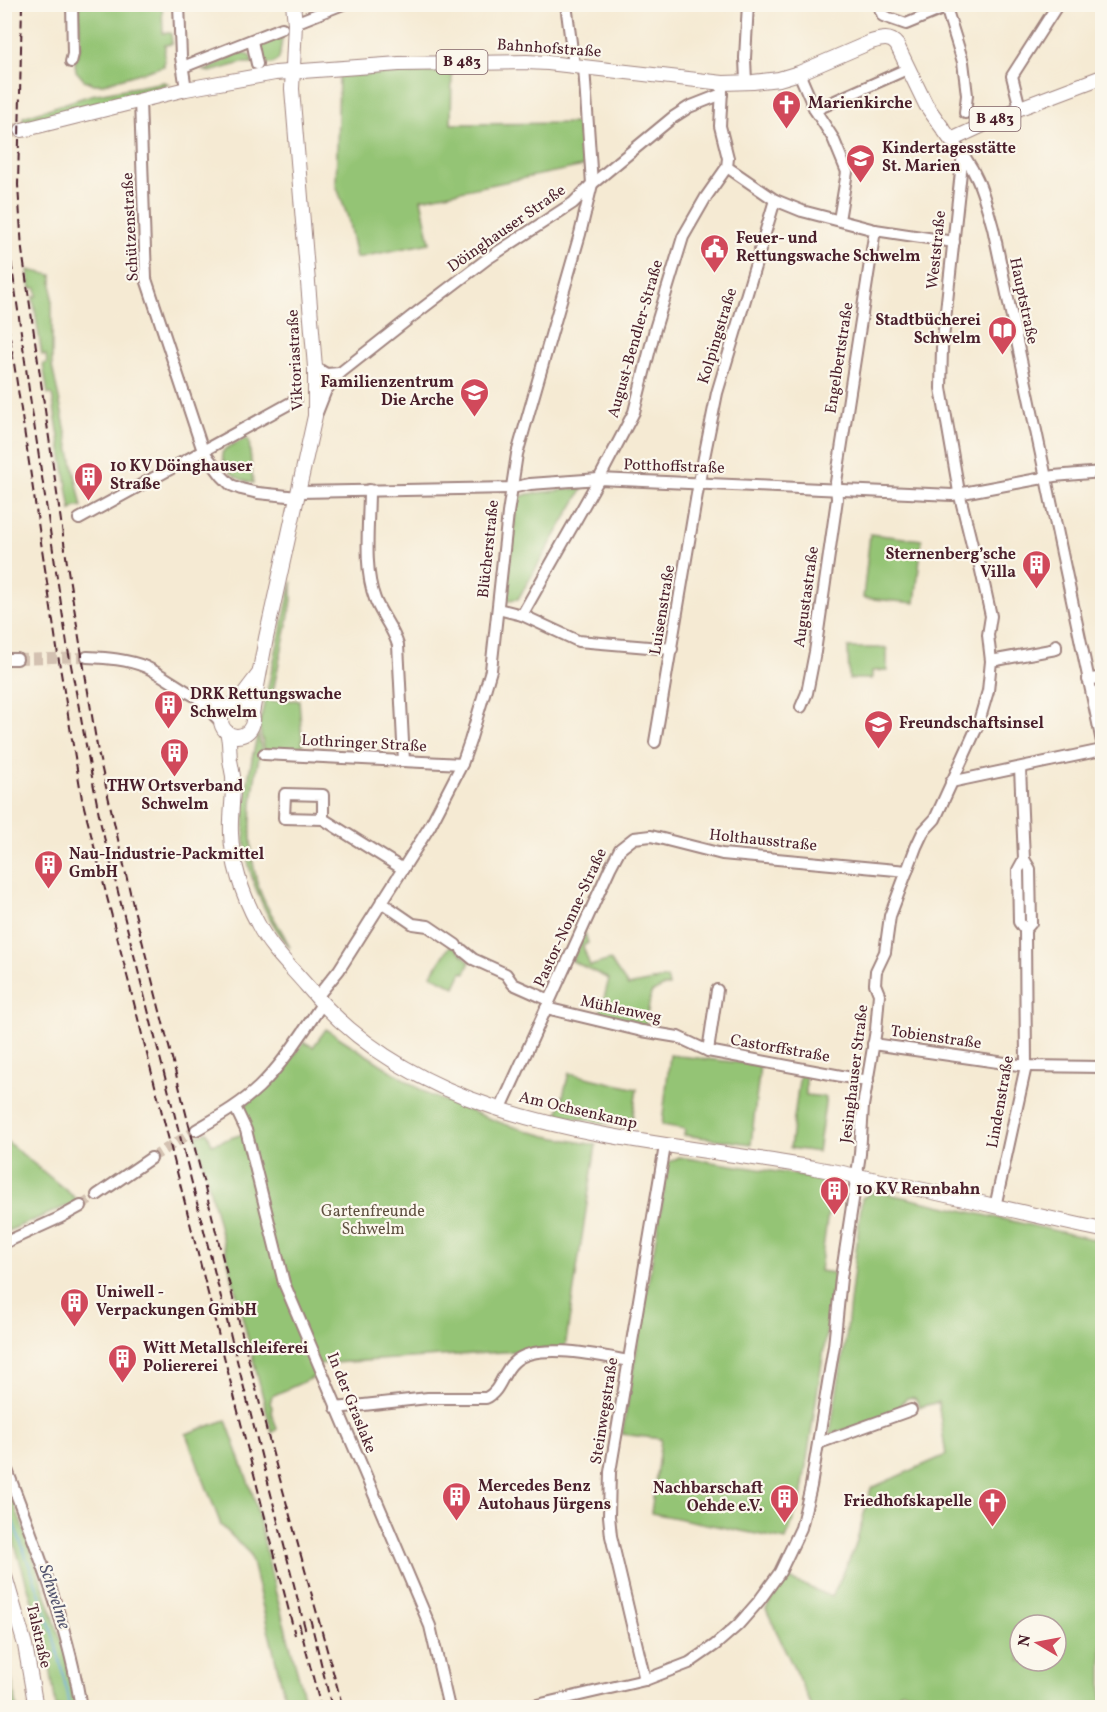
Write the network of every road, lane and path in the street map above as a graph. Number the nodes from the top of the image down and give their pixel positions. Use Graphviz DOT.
graph roads {
  1 [pos="72,4"];
  2 [pos="179,4"];
  3 [pos="293,4"];
  4 [pos="343,4"];
  5 [pos="566,4"];
  6 [pos="748,4"];
  7 [pos="878,4"];
  8 [pos="1058,4"];
  9 [pos="948,5"];
  10 [pos="896,20"];
  11 [pos="288,26"];
  12 [pos="890,39"];
  13 [pos="252,41"];
  14 [pos="71,62"];
  15 [pos="257,64"];
  16 [pos="579,66"];
  17 [pos="183,68"];
  18 [pos="908,69"];
  19 [pos="293,73"];
  20 [pos="799,73"];
  21 [pos="1102,77"];
  22 [pos="746,82"];
  23 [pos="186,88"];
  24 [pos="722,88"];
  25 [pos="140,100"];
  26 [pos="1020,108"];
  27 [pos="815,110"];
  28 [pos="965,113"];
  29 [pos="22,130"];
  30 [pos="951,140"];
  31 [pos="963,153"];
  32 [pos="727,167"];
  33 [pos="592,184"];
  34 [pos="775,200"];
  35 [pos="839,220"];
  36 [pos="875,230"];
  37 [pos="954,242"];
  38 [pos="315,367"];
  39 [pos="340,374"];
  40 [pos="296,400"];
  41 [pos="315,416"];
  42 [pos="203,451"];
  43 [pos="1102,472"];
  44 [pos="1046,478"];
  45 [pos="599,479"];
  46 [pos="699,483"];
  47 [pos="511,488"];
  48 [pos="369,490"];
  49 [pos="836,490"];
  50 [pos="959,492"];
  51 [pos="299,494"];
  52 [pos="79,519"];
  53 [pos="498,609"];
  54 [pos="522,615"];
  55 [pos="1056,645"];
  56 [pos="672,649"];
  57 [pos="87,657"];
  58 [pos="4,659"];
  59 [pos="17,659"];
  60 [pos="990,661"];
  61 [pos="258,675"];
  62 [pos="1102,677"];
  63 [pos="1088,680"];
  64 [pos="196,697"];
  65 [pos="233,705"];
  66 [pos="801,707"];
  67 [pos="252,713"];
  68 [pos="224,728"];
  69 [pos="243,735"];
  70 [pos="656,742"];
  71 [pos="1102,742"];
  72 [pos="1102,750"];
  73 [pos="264,754"];
  74 [pos="404,760"];
  75 [pos="462,764"];
  76 [pos="1020,768"];
  77 [pos="233,778"];
  78 [pos="951,782"];
  79 [pos="323,819"];
  80 [pos="620,849"];
  81 [pos="403,869"];
  82 [pos="907,871"];
  83 [pos="381,902"];
  84 [pos="717,990"];
  85 [pos="319,1001"];
  86 [pos="547,1004"];
  87 [pos="690,1040"];
  88 [pos="873,1044"];
  89 [pos="708,1051"];
  90 [pos="1026,1066"];
  91 [pos="1102,1067"];
  92 [pos="868,1081"];
  93 [pos="235,1107"];
  94 [pos="500,1110"];
  95 [pos="196,1130"];
  96 [pos="665,1146"];
  97 [pos="151,1158"];
  98 [pos="856,1176"];
  99 [pos="97,1195"];
  100 [pos="81,1206"];
  101 [pos="995,1207"];
  102 [pos="1102,1230"];
  103 [pos="4,1243"];
  104 [pos="629,1361"];
  105 [pos="336,1408"];
  106 [pos="911,1410"];
  107 [pos="819,1443"];
  108 [pos="4,1462"];
  109 [pos="4,1573"];
  110 [pos="645,1680"];
  111 [pos="36,1707"];
  112 [pos="81,1707"];
  113 [pos="449,1707"];
  114 [pos="524,1707"];
  1 -- 14 [label="street"];
  2 -- 17 [label="street"];
  3 -- 11 [label="main road, Viktoriastraße"];
  4 -- 11 [label="street"];
  5 -- 16 [label="street, Blücherstraße"];
  6 -- 22 [label="street"];
  7 -- 10 [label="street"];
  8 -- 26 [label="street"];
  9 -- 10 [label="street"];
  9 -- 28 [label="street"];
  10 -- 12 [label="street"];
  11 -- 13 [label="street"];
  11 -- 19 [label="main road, Viktoriastraße"];
  12 -- 18 [label="main road, B 483"];
  12 -- 20 [label="main road, Bahnhofstraße / B 483"];
  13 -- 15 [label="street"];
  13 -- 17 [label="street"];
  16 -- 19 [label="main road, Bahnhofstraße / B 483"];
  16 -- 24 [label="main road, Bahnhofstraße / B 483"];
  16 -- 33 [label="street, Blücherstraße"];
  17 -- 23 [label="street"];
  18 -- 27 [label="street"];
  18 -- 30 [label="main road, B 483"];
  19 -- 23 [label="main road, Bahnhofstraße / B 483"];
  19 -- 38 [label="main road, Viktoriastraße"];
  20 -- 22 [label="main road, Bahnhofstraße / B 483"];
  20 -- 27 [label="street"];
  21 -- 26 [label="main road, B 483"];
  22 -- 24 [label="main road, Bahnhofstraße / B 483"];
  23 -- 25 [label="main road, Bahnhofstraße / B 483"];
  24 -- 32 [label="street"];
  24 -- 33 [label="street, Döinghauser Straße"];
  25 -- 29 [label="main road, Bahnhofstraße / B 483"];
  25 -- 42 [label="street, Schützenstraße"];
  26 -- 30 [label="main road, B 483"];
  27 -- 35 [label="street"];
  30 -- 31 [label="street, Hauptstraße"];
  31 -- 37 [label="street, Weststraße"];
  31 -- 44 [label="street, Hauptstraße"];
  32 -- 34 [label="street"];
  32 -- 45 [label="street, August-Bendler-Straße"];
  33 -- 39 [label="street, Döinghauser Straße"];
  33 -- 47 [label="street, Blücherstraße"];
  34 -- 35 [label="street"];
  34 -- 46 [label="street, Kolpingstraße"];
  35 -- 36 [label="street"];
  36 -- 37 [label="street"];
  36 -- 49 [label="street, Engelbertstraße"];
  37 -- 50 [label="street, Weststraße"];
  38 -- 39 [label="street"];
  38 -- 41 [label="main road, Viktoriastraße"];
  39 -- 41 [label="street, Döinghauser Straße"];
  40 -- 42 [label="street"];
  41 -- 51 [label="main road, Viktoriastraße"];
  42 -- 51 [label="street, Potthoffstraße"];
  42 -- 52 [label="street"];
  43 -- 44 [label="street, Potthoffstraße"];
  44 -- 50 [label="street, Potthoffstraße"];
  44 -- 63 [label="street, Hauptstraße"];
  45 -- 46 [label="street, Potthoffstraße"];
  45 -- 47 [label="street, Potthoffstraße"];
  45 -- 54 [label="street, August-Bendler-Straße"];
  46 -- 49 [label="street, Potthoffstraße"];
  46 -- 56 [label="street, Luisenstraße"];
  47 -- 48 [label="street, Potthoffstraße"];
  47 -- 53 [label="street, Blücherstraße"];
  48 -- 51 [label="street, Potthoffstraße"];
  48 -- 74 [label="street"];
  49 -- 50 [label="street, Potthoffstraße"];
  49 -- 66 [label="street, Augustastraße"];
  50 -- 60 [label="street, Jesinghauser Straße"];
  51 -- 61 [label="main road, Viktoriastraße"];
  53 -- 54 [label="street"];
  53 -- 75 [label="street, Blücherstraße"];
  54 -- 56 [label="street"];
  55 -- 60 [label="street"];
  56 -- 70 [label="street, Luisenstraße"];
  57 -- 64 [label="street"];
  58 -- 59 [label="street"];
  60 -- 78 [label="street, Jesinghauser Straße"];
  61 -- 65 [label="main road, Viktoriastraße"];
  61 -- 67 [label="main road, Viktoriastraße"];
  62 -- 63 [label="street"];
  63 -- 71 [label="street, Hauptstraße"];
  64 -- 65 [label="street"];
  64 -- 68 [label="street"];
  65 -- 67 [label="main road"];
  65 -- 68 [label="main road"];
  67 -- 69 [label="main road"];
  68 -- 69 [label="main road"];
  68 -- 77 [label="main road, Am Ochsenkamp"];
  69 -- 77 [label="main road, Am Ochsenkamp"];
  72 -- 76 [label="street"];
  73 -- 74 [label="street, Lothringer Straße"];
  74 -- 75 [label="street, Lothringer Straße"];
  75 -- 81 [label="street, Blücherstraße"];
  76 -- 78 [label="street"];
  76 -- 90 [label="street, Lindenstraße"];
  77 -- 85 [label="main road, Am Ochsenkamp"];
  78 -- 82 [label="street, Jesinghauser Straße"];
  79 -- 81 [label="street"];
  80 -- 82 [label="street, Holthausstraße"];
  80 -- 86 [label="street, Pastor-Nonne-Straße"];
  81 -- 83 [label="street, Blücherstraße"];
  82 -- 88 [label="street, Jesinghauser Straße"];
  83 -- 85 [label="street, Blücherstraße"];
  83 -- 86 [label="street, Pastor-Nonne-Straße"];
  84 -- 89 [label="street"];
  85 -- 93 [label="street, Blücherstraße"];
  85 -- 94 [label="main road, Am Ochsenkamp"];
  86 -- 87 [label="street, Mühlenweg"];
  86 -- 94 [label="street, Pastor-Nonne-Straße"];
  87 -- 89 [label="street, Castorffstraße"];
  88 -- 90 [label="street, Tobienstraße"];
  88 -- 92 [label="street, Jesinghauser Straße"];
  89 -- 92 [label="street, Castorffstraße"];
  90 -- 91 [label="street, Tobienstraße"];
  90 -- 101 [label="street, Lindenstraße"];
  92 -- 98 [label="street, Jesinghauser Straße"];
  93 -- 95 [label="street, Blücherstraße"];
  93 -- 105 [label="street, In der Graslake"];
  94 -- 96 [label="main road, Am Ochsenkamp"];
  96 -- 98 [label="main road, Am Ochsenkamp"];
  96 -- 104 [label="street, Steinwegstraße"];
  97 -- 99 [label="street"];
  98 -- 101 [label="main road, Am Ochsenkamp"];
  98 -- 107 [label="street, Jesinghauser Straße"];
  100 -- 103 [label="street"];
  101 -- 102 [label="main road, Am Ochsenkamp"];
  104 -- 105 [label="street"];
  104 -- 110 [label="street, Steinwegstraße"];
  105 -- 113 [label="street, In der Graslake"];
  106 -- 107 [label="street"];
  107 -- 110 [label="street, Jesinghauser Straße"];
  108 -- 112 [label="street"];
  109 -- 111 [label="main road, Talstraße"];
  110 -- 114 [label="street, Jesinghauser Straße"];
}
